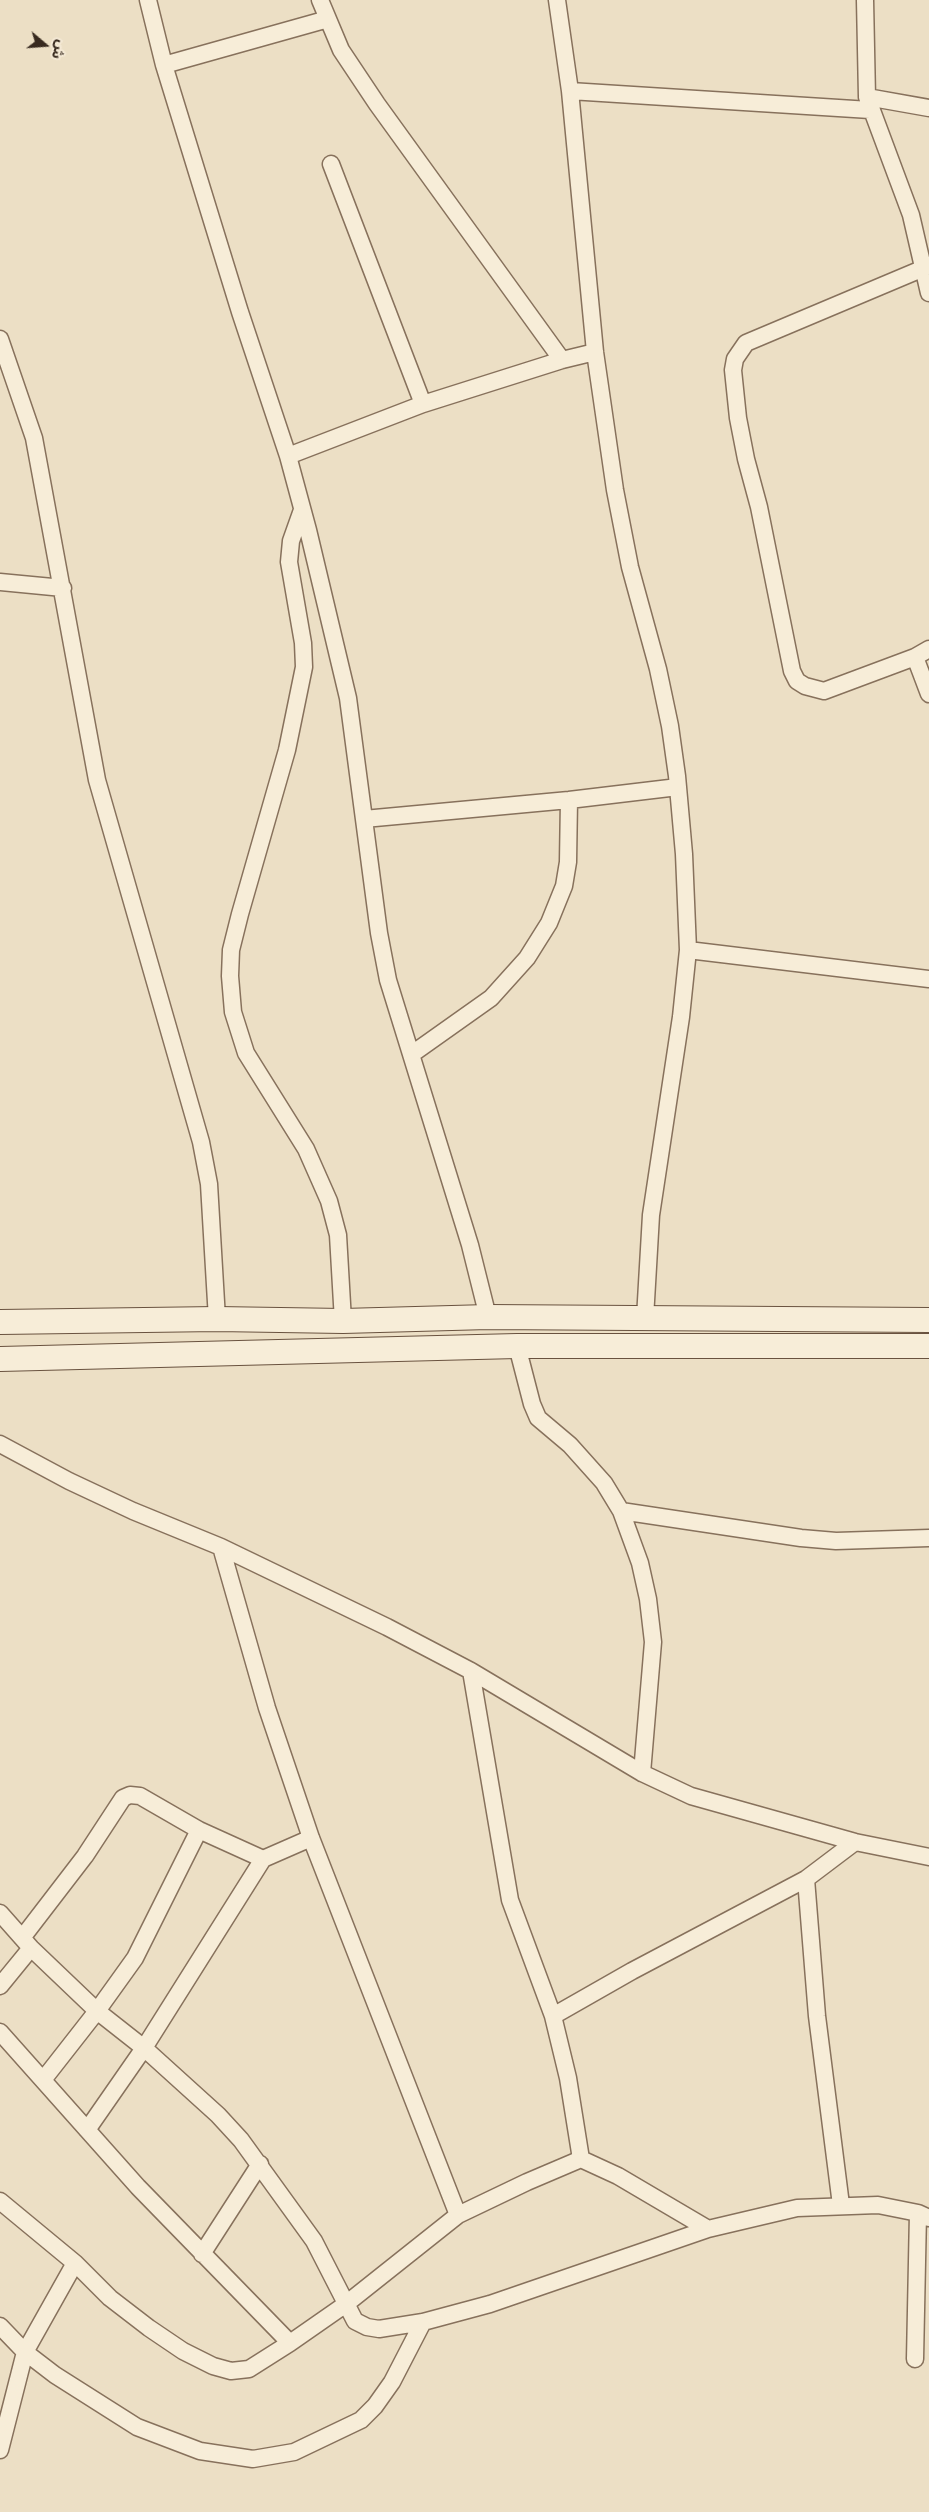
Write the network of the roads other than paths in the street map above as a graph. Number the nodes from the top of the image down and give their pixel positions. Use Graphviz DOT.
graph roads {
  1 [pos="148,0"];
  2 [pos="320,0"];
  3 [pos="557,0"];
  4 [pos="865,0"];
  5 [pos="328,20"];
  6 [pos="164,66"];
  7 [pos="570,91"];
  8 [pos="868,104"];
  9 [pos="929,108"];
  10 [pos="331,164"];
  11 [pos="924,268"];
  12 [pos="929,293"];
  13 [pos="0,339"];
  14 [pos="595,352"];
  15 [pos="562,360"];
  16 [pos="423,404"];
  17 [pos="288,456"];
  18 [pos="302,510"];
  19 [pos="0,582"];
  20 [pos="63,588"];
  21 [pos="922,653"];
  22 [pos="929,694"];
  23 [pos="678,787"];
  24 [pos="569,800"];
  25 [pos="364,819"];
  26 [pos="688,950"];
  27 [pos="929,979"];
  28 [pos="412,1054"];
  29 [pos="488,1317"];
  30 [pos="645,1318"];
  31 [pos="217,1319"];
  32 [pos="337,1320"];
  33 [pos="929,1320"];
  34 [pos="0,1322"];
  35 [pos="517,1346"];
  36 [pos="929,1346"];
  37 [pos="332,1350"];
  38 [pos="0,1359"];
  39 [pos="0,1444"];
  40 [pos="621,1511"];
  41 [pos="929,1538"];
  42 [pos="221,1547"];
  43 [pos="470,1671"];
  44 [pos="642,1773"];
  45 [pos="199,1830"];
  46 [pos="311,1838"];
  47 [pos="856,1842"];
  48 [pos="263,1860"];
  49 [pos="928,1860"];
  50 [pos="806,1878"];
  51 [pos="0,1913"];
  52 [pos="26,1943"];
  53 [pos="0,1986"];
  54 [pos="97,2012"];
  55 [pos="553,2016"];
  56 [pos="0,2032"];
  57 [pos="144,2048"];
  58 [pos="43,2080"];
  59 [pos="87,2130"];
  60 [pos="581,2160"];
  61 [pos="260,2164"];
  62 [pos="0,2201"];
  63 [pos="841,2205"];
  64 [pos="458,2215"];
  65 [pos="924,2216"];
  66 [pos="708,2229"];
  67 [pos="202,2254"];
  68 [pos="75,2263"];
  69 [pos="346,2304"];
  70 [pos="423,2322"];
  71 [pos="0,2326"];
  72 [pos="290,2343"];
  73 [pos="26,2352"];
  74 [pos="915,2359"];
  75 [pos="0,2450"];
  1 -- 6 [label="street"];
  2 -- 5 [label="street"];
  3 -- 7 [label="street"];
  4 -- 8 [label="street"];
  5 -- 6 [label="street"];
  5 -- 15 [label="street"];
  6 -- 17 [label="street"];
  7 -- 8 [label="street"];
  7 -- 14 [label="street"];
  8 -- 9 [label="street"];
  8 -- 11 [label="street"];
  10 -- 16 [label="street"];
  11 -- 12 [label="street"];
  11 -- 21 [label="street"];
  13 -- 20 [label="street"];
  14 -- 15 [label="street"];
  14 -- 23 [label="street"];
  15 -- 16 [label="street"];
  16 -- 17 [label="street"];
  17 -- 18 [label="street"];
  18 -- 25 [label="street"];
  18 -- 32 [label="street"];
  19 -- 20 [label="street"];
  20 -- 31 [label="street"];
  21 -- 22 [label="street"];
  23 -- 24 [label="street"];
  23 -- 26 [label="street"];
  24 -- 25 [label="street"];
  24 -- 28 [label="street"];
  25 -- 28 [label="street"];
  26 -- 27 [label="street"];
  26 -- 30 [label="street"];
  28 -- 29 [label="street"];
  29 -- 30 [label="street"];
  29 -- 32 [label="street"];
  30 -- 33 [label="street"];
  31 -- 32 [label="street"];
  31 -- 34 [label="street"];
  32 -- 37 [label="street"];
  35 -- 36 [label="street"];
  35 -- 37 [label="street"];
  35 -- 40 [label="street"];
  37 -- 38 [label="street"];
  39 -- 42 [label="street"];
  40 -- 41 [label="street"];
  40 -- 44 [label="street"];
  42 -- 43 [label="street"];
  42 -- 46 [label="street"];
  43 -- 44 [label="street"];
  43 -- 55 [label="street"];
  44 -- 47 [label="street"];
  45 -- 48 [label="street"];
  45 -- 52 [label="street"];
  45 -- 54 [label="street"];
  46 -- 48 [label="street"];
  46 -- 64 [label="street"];
  47 -- 49 [label="street"];
  47 -- 50 [label="street"];
  48 -- 57 [label="street"];
  50 -- 55 [label="street"];
  50 -- 63 [label="street"];
  51 -- 52 [label="street"];
  52 -- 53 [label="street"];
  52 -- 54 [label="street"];
  54 -- 57 [label="street"];
  54 -- 58 [label="street"];
  55 -- 60 [label="street"];
  56 -- 58 [label="street"];
  57 -- 59 [label="street"];
  57 -- 61 [label="street"];
  58 -- 59 [label="street"];
  59 -- 67 [label="street"];
  60 -- 64 [label="street"];
  60 -- 66 [label="street"];
  61 -- 67 [label="street"];
  61 -- 69 [label="street"];
  62 -- 68 [label="street"];
  63 -- 65 [label="street"];
  63 -- 66 [label="street"];
  64 -- 69 [label="street"];
  65 -- 74 [label="street"];
  66 -- 70 [label="street"];
  67 -- 72 [label="street"];
  68 -- 72 [label="street"];
  68 -- 73 [label="street"];
  69 -- 70 [label="street"];
  69 -- 72 [label="street"];
  70 -- 73 [label="street"];
  71 -- 73 [label="street"];
  73 -- 75 [label="street"];
}
